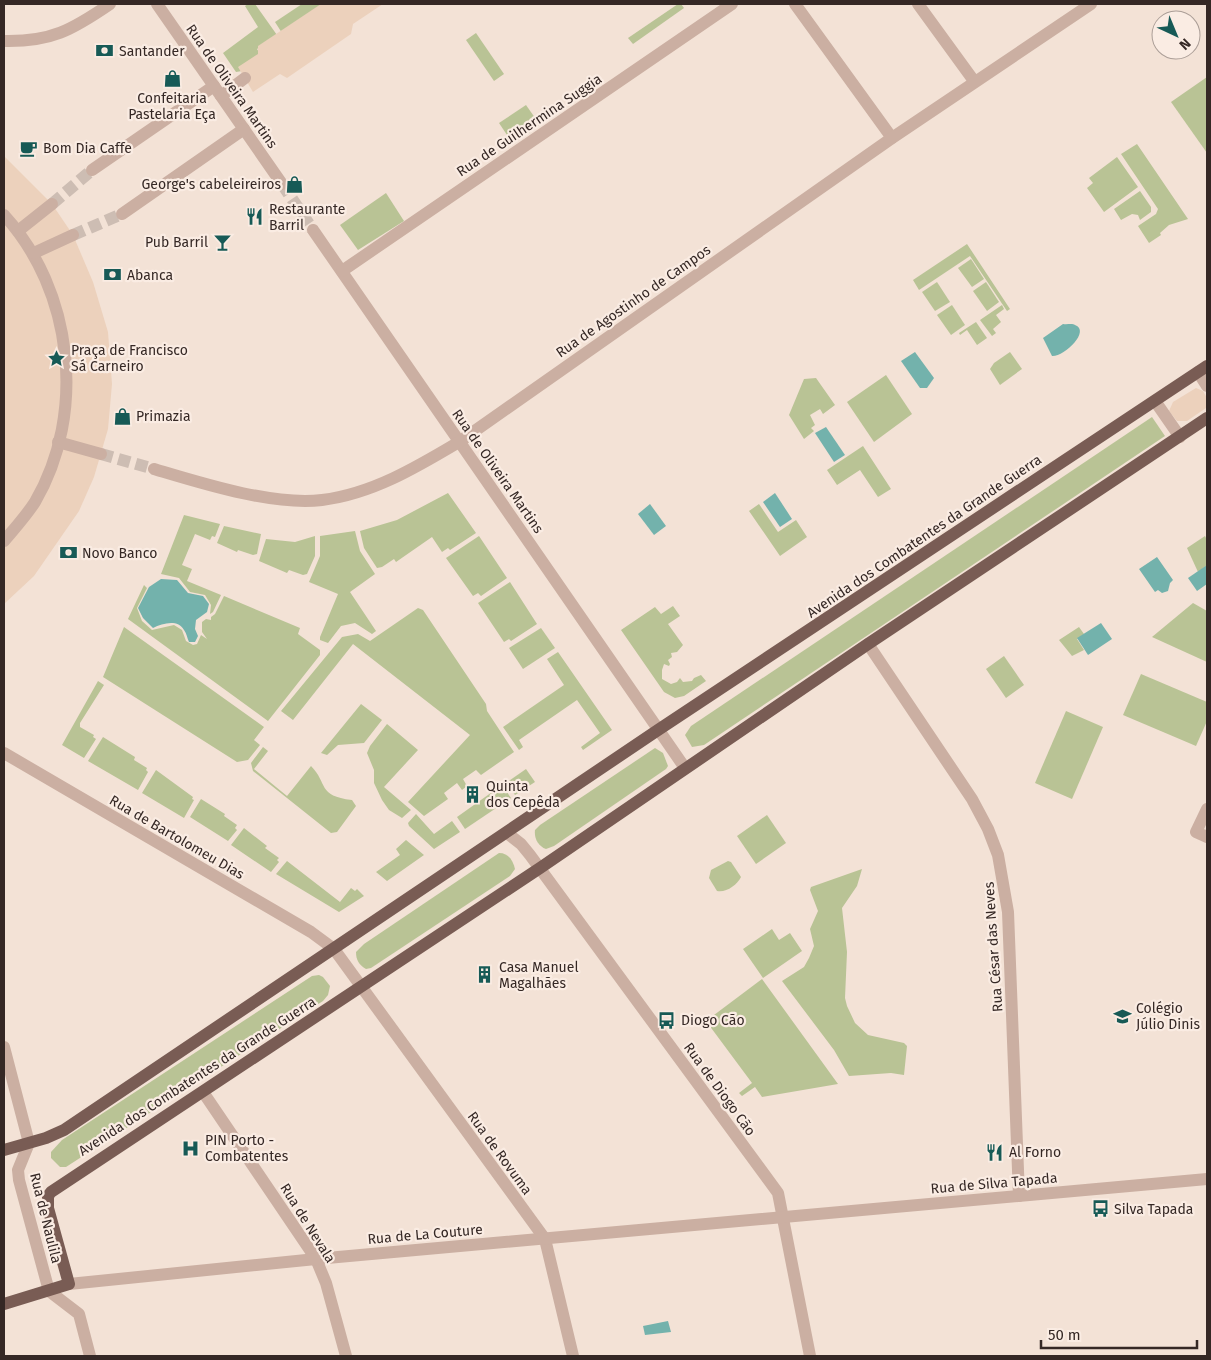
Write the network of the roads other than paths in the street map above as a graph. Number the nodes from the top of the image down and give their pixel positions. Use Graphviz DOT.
graph roads {
  1 [pos="110,4"];
  2 [pos="157,4"];
  3 [pos="732,4"];
  4 [pos="795,4"];
  5 [pos="918,4"];
  6 [pos="1091,4"];
  7 [pos="4,41"];
  8 [pos="245,78"];
  9 [pos="974,81"];
  10 [pos="217,91"];
  11 [pos="244,129"];
  12 [pos="892,138"];
  13 [pos="92,170"];
  14 [pos="282,184"];
  15 [pos="52,204"];
  16 [pos="122,214"];
  17 [pos="4,215"];
  18 [pos="313,230"];
  19 [pos="18,231"];
  20 [pos="73,235"];
  21 [pos="34,253"];
  22 [pos="342,271"];
  23 [pos="1203,369"];
  24 [pos="1207,386"];
  25 [pos="1155,401"];
  26 [pos="1207,418"];
  27 [pos="1180,437"];
  28 [pos="58,442"];
  29 [pos="459,442"];
  30 [pos="101,454"];
  31 [pos="154,469"];
  32 [pos="4,541"];
  33 [pos="868,644"];
  34 [pos="658,730"];
  35 [pos="4,753"];
  36 [pos="685,768"];
  37 [pos="1207,809"];
  38 [pos="507,833"];
  39 [pos="1207,837"];
  40 [pos="540,868"];
  41 [pos="334,950"];
  42 [pos="360,986"];
  43 [pos="4,1047"];
  44 [pos="203,1092"];
  45 [pos="30,1143"];
  46 [pos="4,1150"];
  47 [pos="1207,1179"];
  48 [pos="51,1192"];
  49 [pos="1019,1196"];
  50 [pos="784,1217"];
  51 [pos="545,1239"];
  52 [pos="316,1259"];
  53 [pos="69,1284"];
  54 [pos="49,1291"];
  55 [pos="4,1304"];
  56 [pos="90,1356"];
  57 [pos="346,1356"];
  58 [pos="573,1356"];
  59 [pos="810,1356"];
  1 -- 7 [label="street"];
  2 -- 10 [label="street, Rua de Oliveira Martins"];
  3 -- 22 [label="street, Rua de Guilhermina Suggia"];
  4 -- 12 [label="street"];
  5 -- 9 [label="street"];
  6 -- 9 [label="street, Rua de Agostinho de Campos"];
  8 -- 10 [label="street"];
  9 -- 12 [label="street, Rua de Agostinho de Campos"];
  10 -- 11 [label="street, Rua de Oliveira Martins"];
  10 -- 13 [label="street"];
  11 -- 14 [label="street, Rua de Oliveira Martins"];
  11 -- 16 [label="street"];
  12 -- 29 [label="street, Rua de Agostinho de Campos"];
  15 -- 19 [label="street"];
  17 -- 19 [label="street"];
  18 -- 22 [label="street, Rua de Oliveira Martins"];
  19 -- 21 [label="street"];
  20 -- 21 [label="street"];
  21 -- 28 [label="street"];
  22 -- 29 [label="street, Rua de Oliveira Martins"];
  23 -- 24 [label="street"];
  23 -- 25 [label="main road, Avenida dos Combatentes da Grande Guerra"];
  25 -- 27 [label="street"];
  25 -- 34 [label="main road, Avenida dos Combatentes da Grande Guerra"];
  26 -- 27 [label="main road, Avenida dos Combatentes da Grande Guerra"];
  27 -- 33 [label="main road, Avenida dos Combatentes da Grande Guerra"];
  28 -- 30 [label="street"];
  28 -- 32 [label="street"];
  29 -- 31 [label="street, Rua de Agostinho de Campos"];
  29 -- 34 [label="street, Rua de Oliveira Martins"];
  33 -- 36 [label="main road, Avenida dos Combatentes da Grande Guerra"];
  33 -- 49 [label="street, Rua César das Neves"];
  34 -- 36 [label="street"];
  34 -- 38 [label="main road, Avenida dos Combatentes da Grande Guerra"];
  35 -- 41 [label="street, Rua de Bartolomeu Dias"];
  36 -- 40 [label="main road, Avenida dos Combatentes da Grande Guerra"];
  37 -- 39 [label="street"];
  38 -- 40 [label="street"];
  38 -- 41 [label="main road, Avenida dos Combatentes da Grande Guerra"];
  40 -- 42 [label="main road, Avenida dos Combatentes da Grande Guerra"];
  40 -- 50 [label="street, Rua de Diogo Cão"];
  41 -- 42 [label="street"];
  41 -- 45 [label="main road, Avenida dos Combatentes da Grande Guerra"];
  42 -- 44 [label="main road, Avenida dos Combatentes da Grande Guerra"];
  42 -- 51 [label="street, Rua de Rovuma"];
  43 -- 45 [label="street"];
  44 -- 48 [label="main road, Avenida dos Combatentes da Grande Guerra"];
  44 -- 52 [label="street, Rua de Nevala"];
  45 -- 46 [label="main road, Avenida dos Combatentes da Grande Guerra"];
  45 -- 54 [label="street, Rua de Naulila"];
  47 -- 49 [label="street, Rua de Silva Tapada"];
  48 -- 53 [label="main road, Rua de Naulila"];
  49 -- 50 [label="street, Rua de Silva Tapada"];
  50 -- 51 [label="street, Rua de La Couture"];
  50 -- 59 [label="street, Rua de Diogo Cão"];
  51 -- 52 [label="street, Rua de La Couture"];
  51 -- 58 [label="street, Rua de Rovuma"];
  52 -- 53 [label="street, Rua de La Couture"];
  52 -- 57 [label="street, Rua de Nevala"];
  53 -- 54 [label="main road"];
  54 -- 55 [label="main road"];
  54 -- 56 [label="street"];
}
